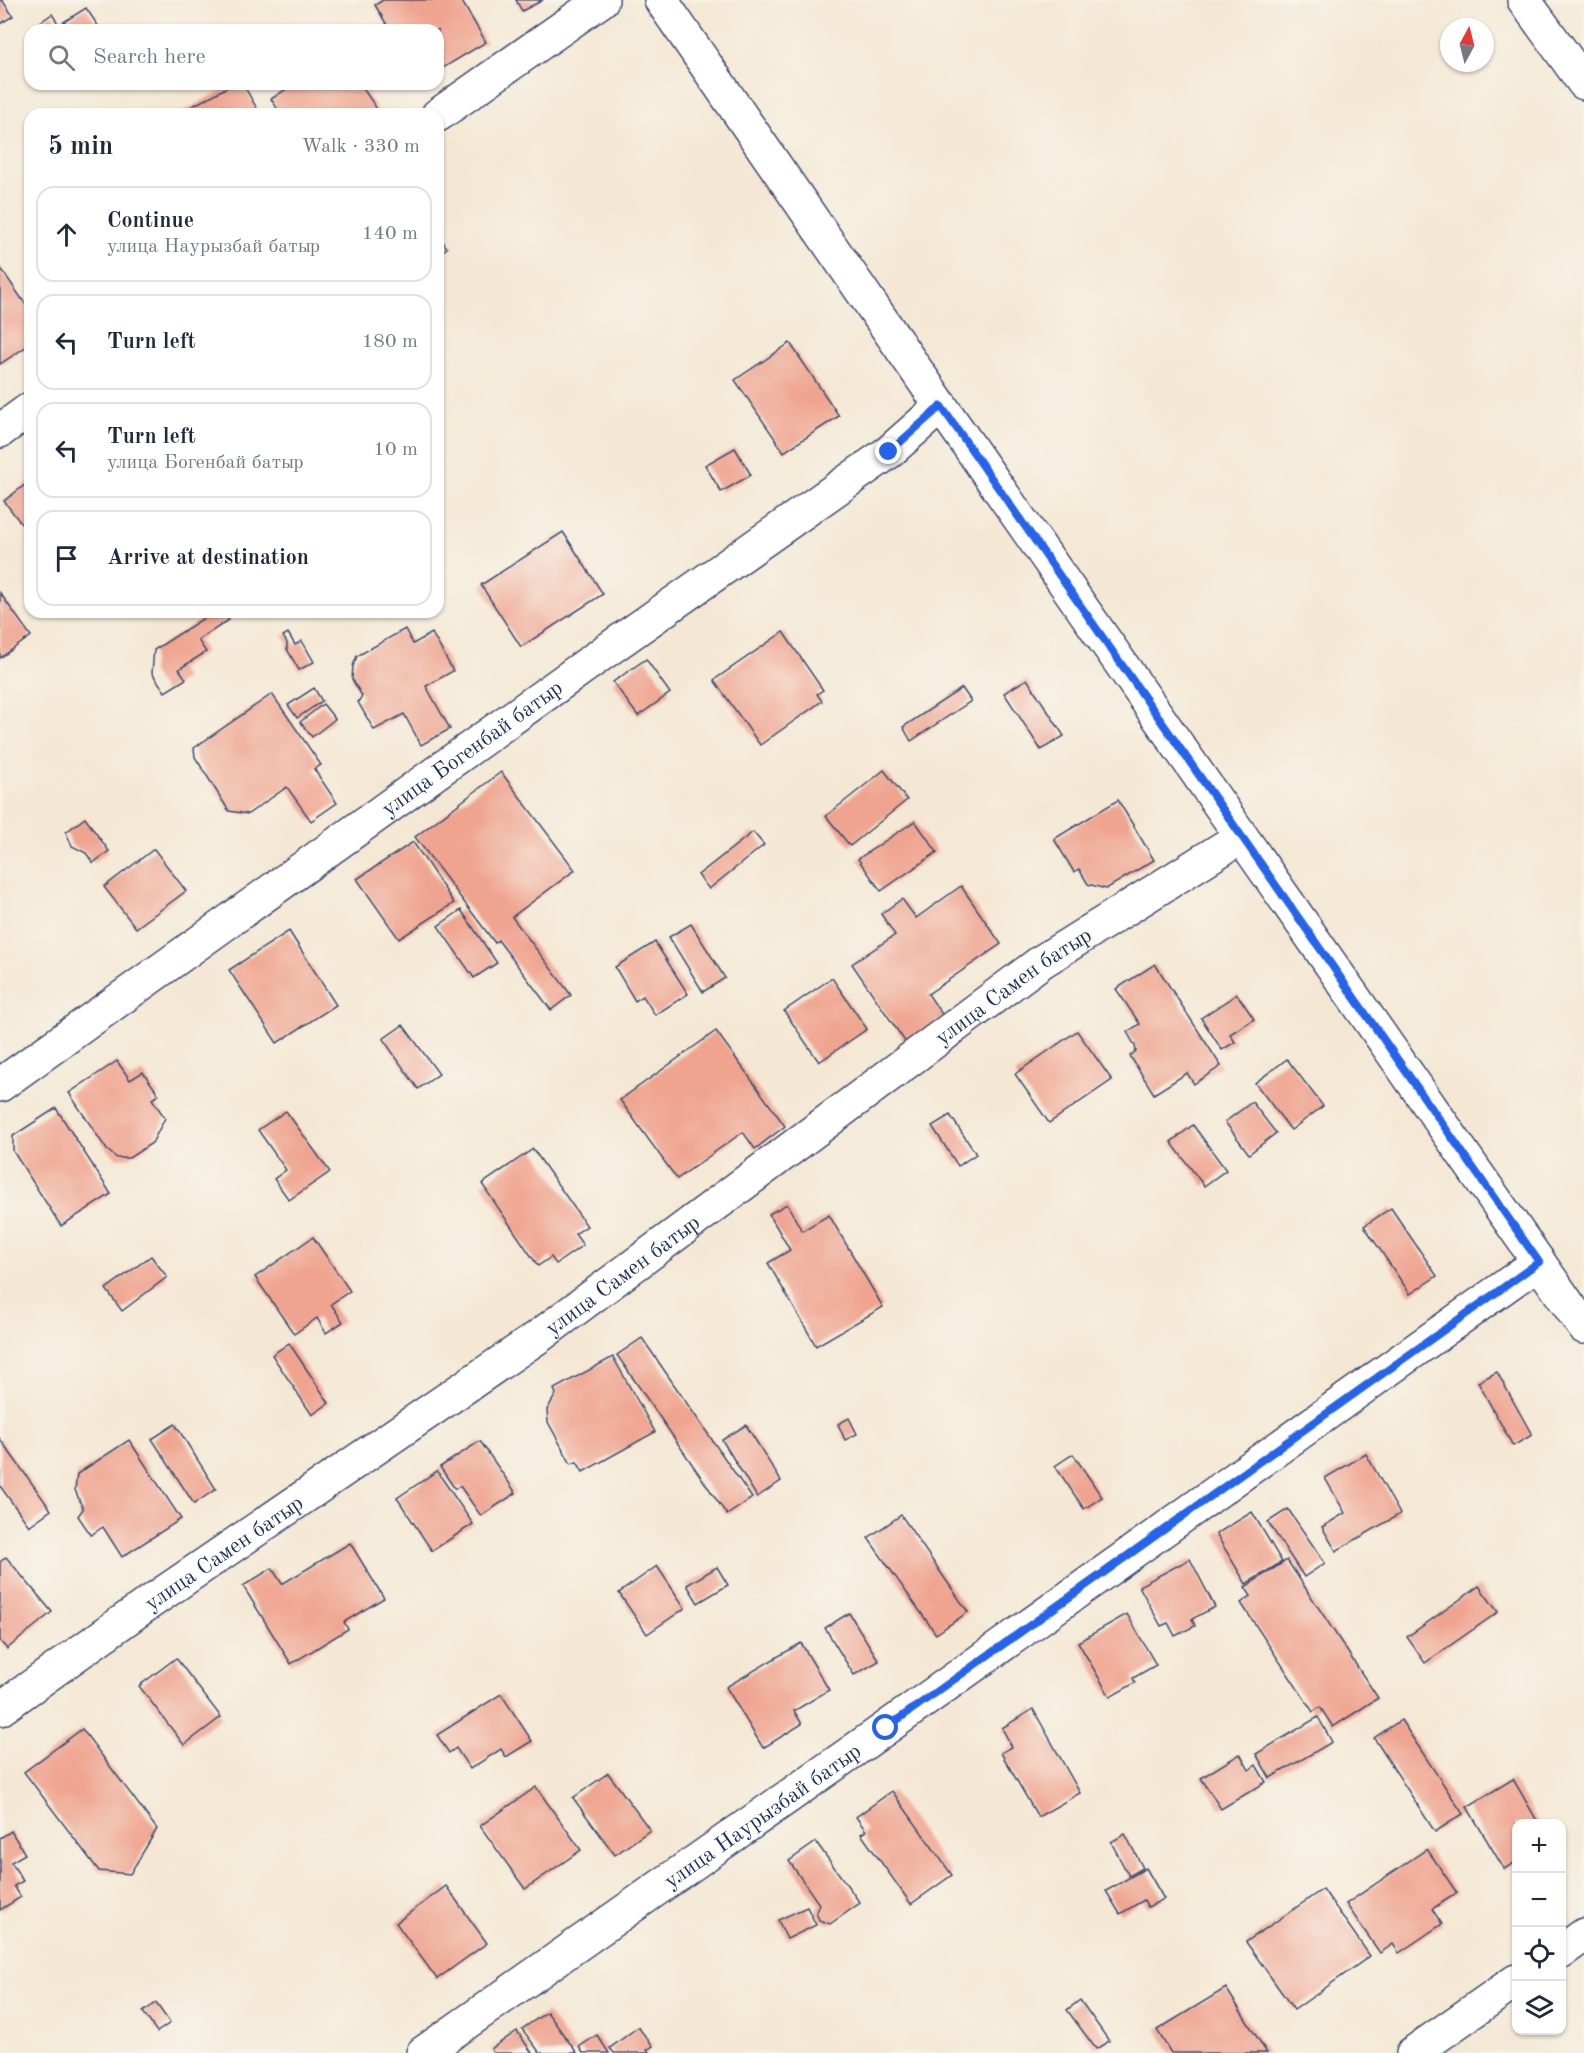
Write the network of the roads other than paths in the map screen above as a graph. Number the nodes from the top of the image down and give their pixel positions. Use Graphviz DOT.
graph roads {
  1 [pos="602,0"];
  2 [pos="660,0"];
  3 [pos="1524,0"];
  4 [pos="1584,83"];
  5 [pos="444,111"];
  6 [pos="941,406"];
  7 [pos="24,414"];
  8 [pos="0,431"];
  9 [pos="1241,837"];
  10 [pos="0,1085"];
  11 [pos="1539,1262"];
  12 [pos="1584,1327"];
  13 [pos="0,1709"];
  14 [pos="1584,1935"];
  15 [pos="1566,1947"];
  16 [pos="1512,1985"];
  17 [pos="423,2053"];
  18 [pos="1413,2053"];
  1 -- 5 [label="street"];
  2 -- 6 [label="street"];
  3 -- 4 [label="street"];
  6 -- 9 [label="street"];
  6 -- 10 [label="street, улица Богенбай батыр"];
  7 -- 8 [label="street"];
  9 -- 11 [label="street"];
  9 -- 13 [label="street, улица Самен батыр"];
  11 -- 12 [label="street"];
  11 -- 17 [label="street, улица Наурызбай батыр"];
  14 -- 15 [label="street"];
  16 -- 18 [label="street"];
}
